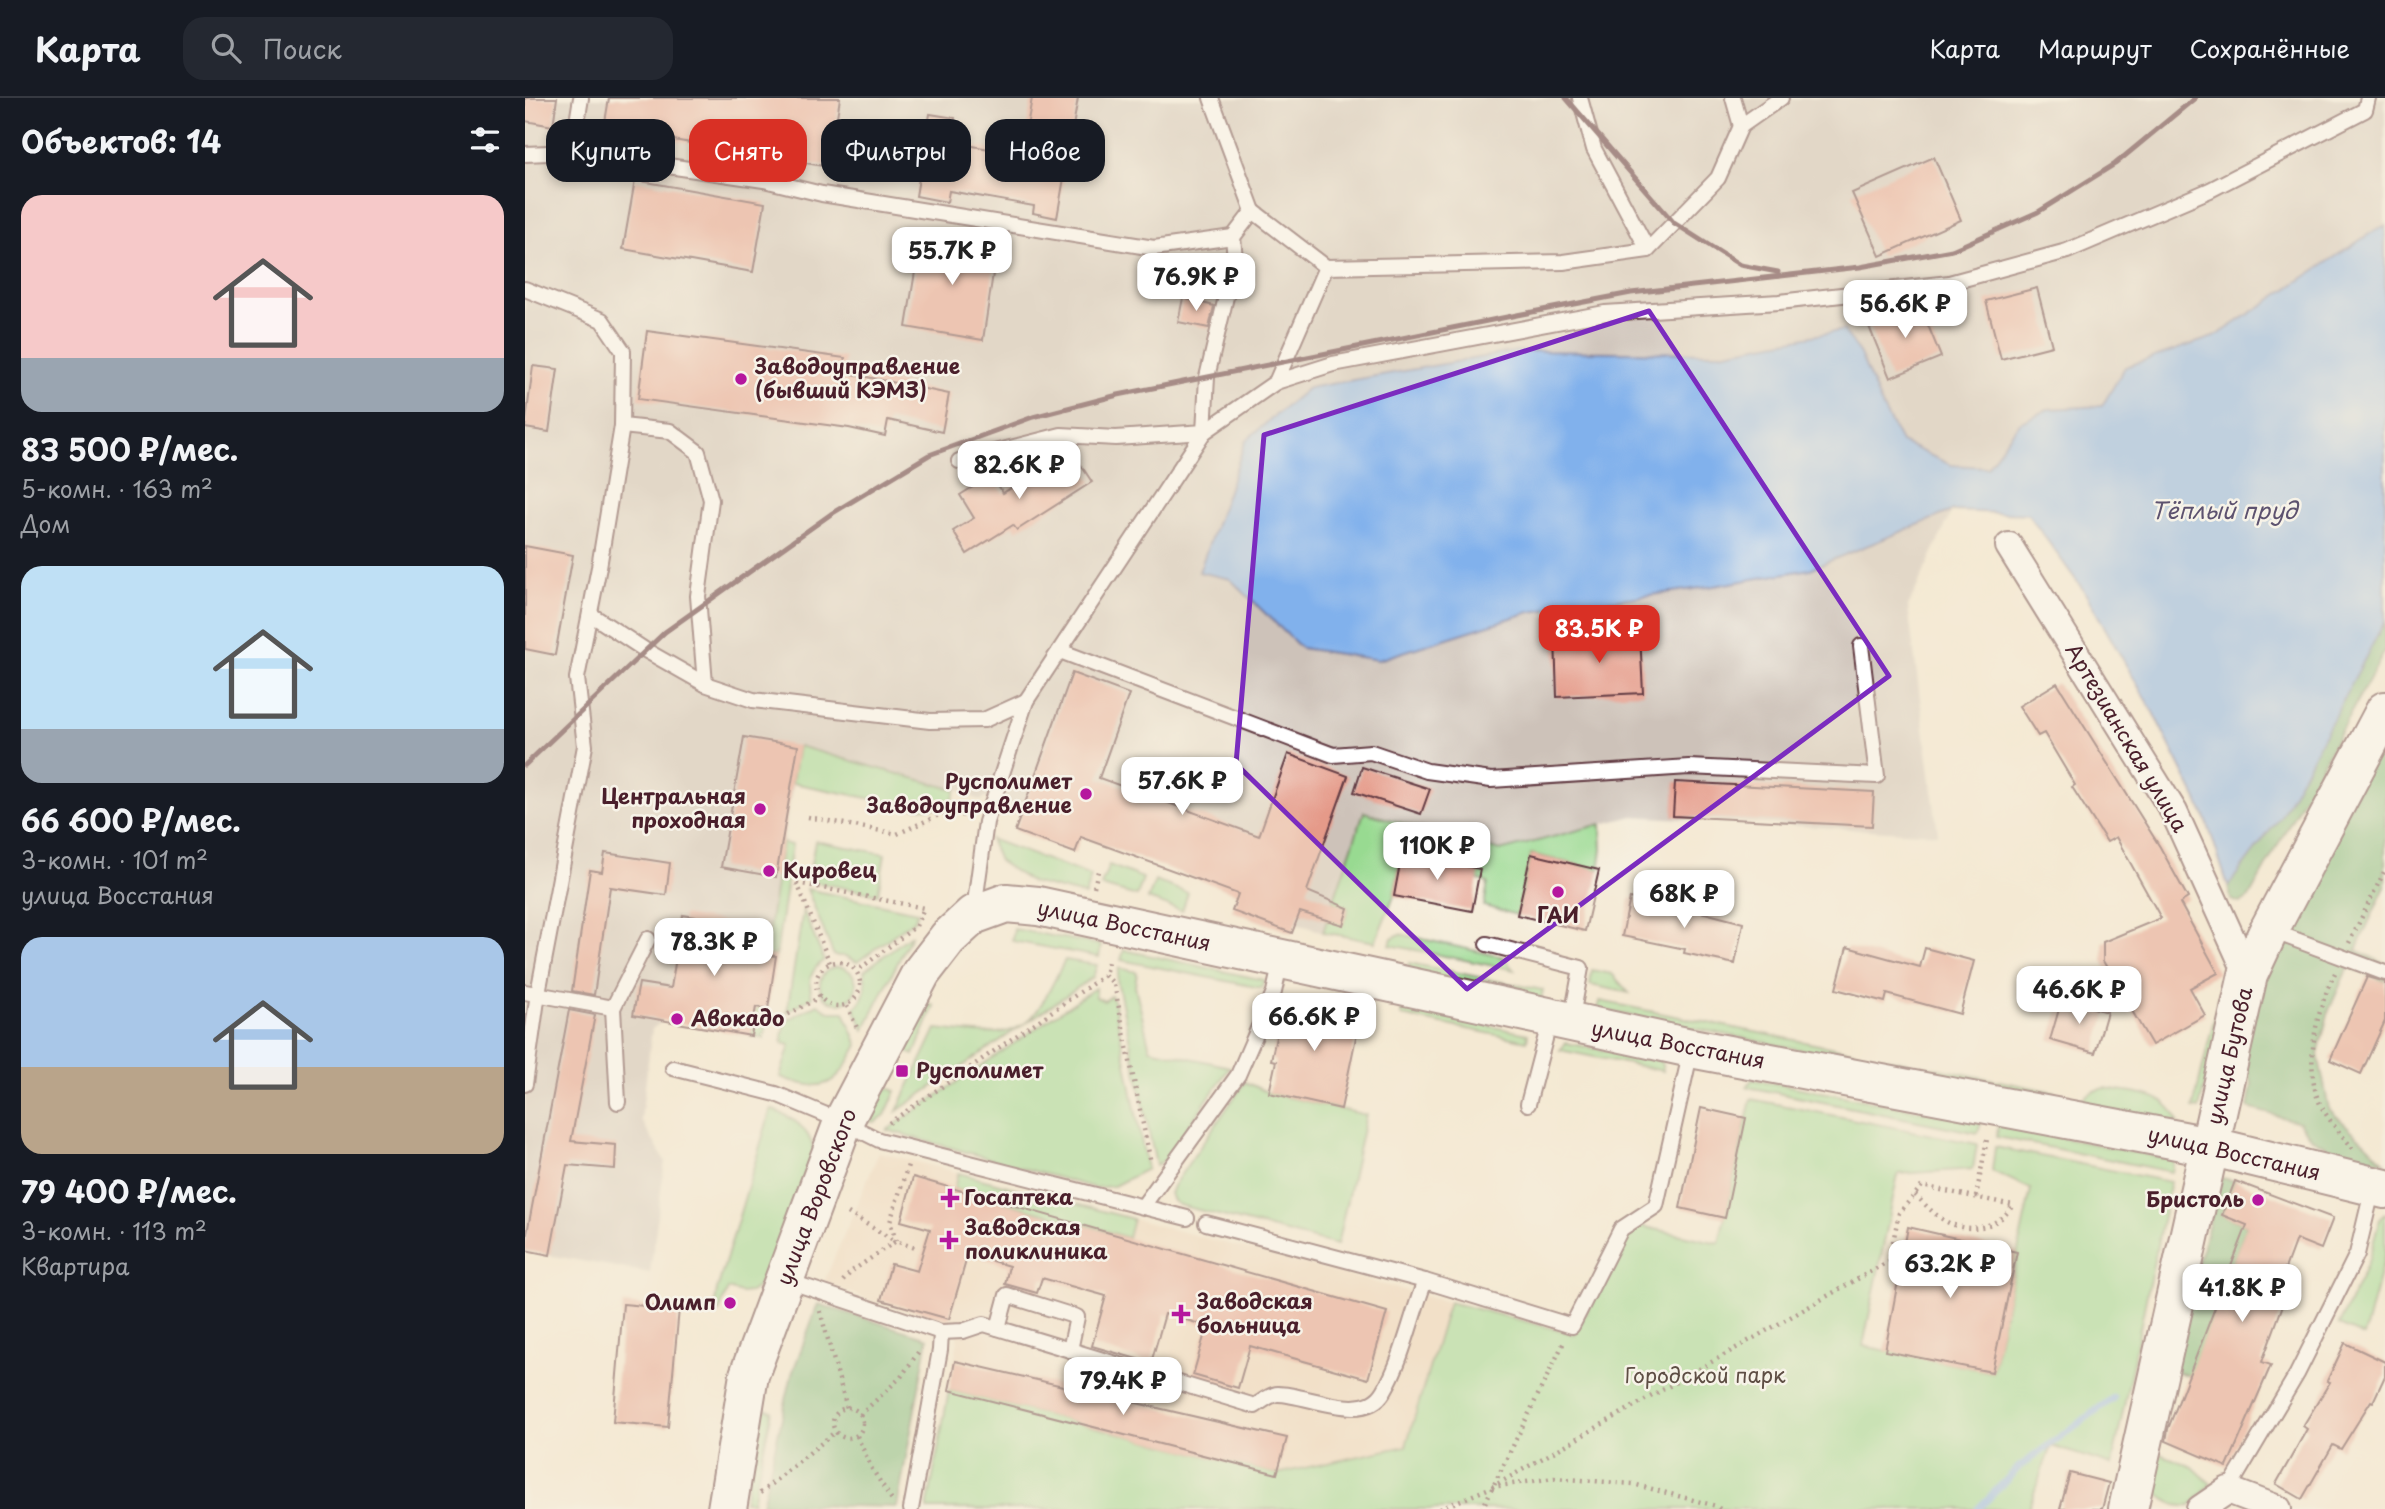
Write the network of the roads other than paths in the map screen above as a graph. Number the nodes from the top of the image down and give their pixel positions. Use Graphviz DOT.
graph roads {
  1 [pos="582,98"];
  2 [pos="1211,98"];
  3 [pos="1580,98"];
  4 [pos="1733,98"];
  5 [pos="1781,98"];
  6 [pos="2368,98"];
  7 [pos="578,119"];
  8 [pos="1741,126"];
  9 [pos="546,153"];
  10 [pos="525,154"];
  11 [pos="675,167"];
  12 [pos="1253,211"];
  13 [pos="1233,237"];
  14 [pos="1648,250"];
  15 [pos="1326,267"];
  16 [pos="525,289"];
  17 [pos="1276,382"];
  18 [pos="622,426"];
  19 [pos="1204,432"];
  20 [pos="959,461"];
  21 [pos="2009,545"];
  22 [pos="590,614"];
  23 [pos="1861,646"];
  24 [pos="1060,651"];
  25 [pos="705,684"];
  26 [pos="1026,701"];
  27 [pos="2385,711"];
  28 [pos="973,915"];
  29 [pos="2269,930"];
  30 [pos="649,939"];
  31 [pos="1487,944"];
  32 [pos="1281,961"];
  33 [pos="2385,973"];
  34 [pos="2248,975"];
  35 [pos="532,993"];
  36 [pos="613,1008"];
  37 [pos="1561,1021"];
  38 [pos="1691,1048"];
  39 [pos="673,1068"];
  40 [pos="525,1084"];
  41 [pos="618,1102"];
  42 [pos="1528,1104"];
  43 [pos="843,1122"];
  44 [pos="2209,1146"];
  45 [pos="2379,1187"];
  46 [pos="1143,1206"];
  47 [pos="1187,1218"];
  48 [pos="1206,1223"];
  49 [pos="784,1280"];
  50 [pos="1425,1280"];
  51 [pos="998,1328"];
  52 [pos="941,1332"];
  53 [pos="1070,1350"];
  54 [pos="2228,1490"];
  55 [pos="743,1501"];
  56 [pos="2135,1507"];
  57 [pos="911,1509"];
  58 [pos="2200,1509"];
  59 [pos="2278,1509"];
  1 -- 7 [label="lane"];
  2 -- 12 [label="lane"];
  3 -- 14 [label="lane"];
  4 -- 8 [label="lane"];
  5 -- 8 [label="lane"];
  6 -- 17 [label="lane"];
  8 -- 14 [label="lane"];
  9 -- 10 [label="lane"];
  11 -- 13 [label="lane"];
  12 -- 13 [label="lane"];
  12 -- 15 [label="lane"];
  13 -- 19 [label="lane"];
  14 -- 15 [label="lane"];
  15 -- 17 [label="lane"];
  16 -- 18 [label="lane"];
  17 -- 19 [label="lane"];
  18 -- 22 [label="lane"];
  18 -- 25 [label="lane"];
  19 -- 20 [label="lane"];
  19 -- 24 [label="lane"];
  21 -- 34 [label="street, Артезианская улица"];
  22 -- 25 [label="lane"];
  22 -- 35 [label="lane"];
  23 -- 24 [label="lane"];
  24 -- 26 [label="lane"];
  25 -- 26 [label="lane"];
  26 -- 28 [label="lane"];
  27 -- 29 [label="street, улица Бутова"];
  28 -- 32 [label="street, улица Восстания"];
  28 -- 43 [label="street, улица Воровского"];
  29 -- 33 [label="lane"];
  29 -- 34 [label="street, улица Бутова"];
  30 -- 36 [label="lane"];
  31 -- 37 [label="lane"];
  32 -- 37 [label="street, улица Восстания"];
  32 -- 46 [label="lane"];
  34 -- 44 [label="street, улица Бутова"];
  35 -- 36 [label="lane"];
  35 -- 40 [label="lane"];
  36 -- 41 [label="lane"];
  37 -- 38 [label="street, улица Восстания"];
  37 -- 42 [label="lane"];
  38 -- 44 [label="street, улица Восстания"];
  38 -- 50 [label="lane"];
  39 -- 43 [label="lane"];
  43 -- 46 [label="lane"];
  43 -- 49 [label="street, улица Воровского"];
  44 -- 45 [label="street, улица Восстания"];
  44 -- 56 [label="street, улица Бутова"];
  45 -- 54 [label="lane"];
  46 -- 47 [label="lane"];
  48 -- 50 [label="lane"];
  49 -- 52 [label="lane"];
  49 -- 55 [label="street, улица Воровского"];
  50 -- 53 [label="lane"];
  51 -- 52 [label="lane"];
  51 -- 53 [label="lane"];
  51 -- 53 [label="lane"];
  52 -- 57 [label="lane"];
  54 -- 58 [label="street"];
  54 -- 59 [label="street"];
}
